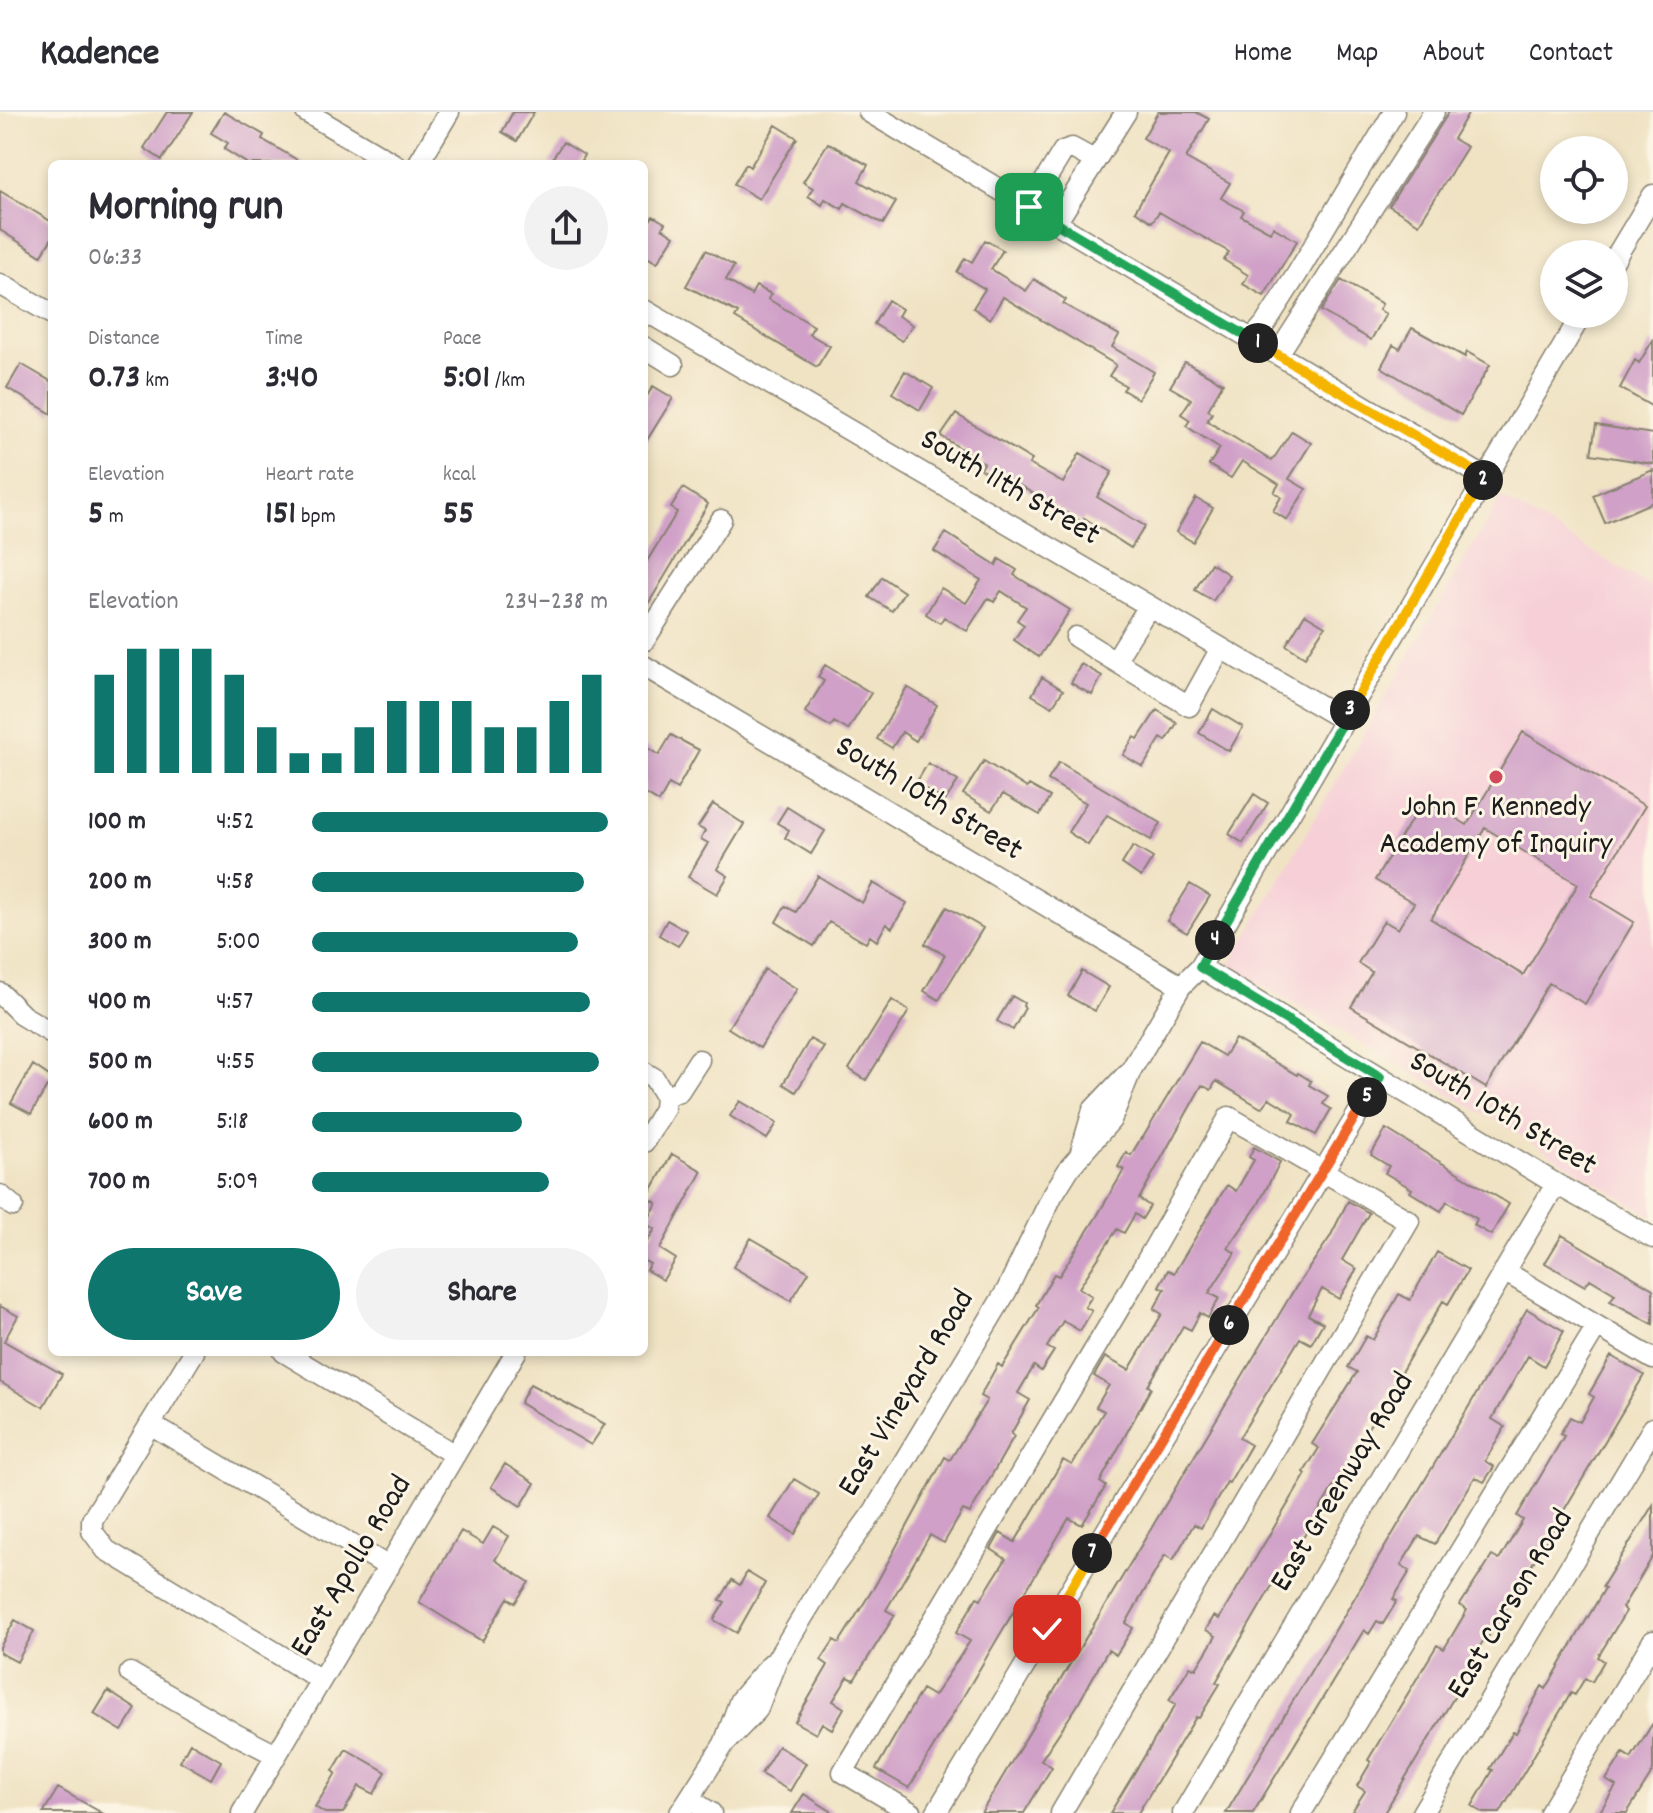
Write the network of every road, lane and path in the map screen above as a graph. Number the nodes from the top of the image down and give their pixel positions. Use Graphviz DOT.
graph roads {
  1 [pos="306,112"];
  2 [pos="449,112"];
  3 [pos="869,112"];
  4 [pos="1126,112"];
  5 [pos="1394,112"];
  6 [pos="1434,112"];
  7 [pos="387,160"];
  8 [pos="420,160"];
  9 [pos="1094,160"];
  10 [pos="1653,195"];
  11 [pos="1029,207"];
  12 [pos="1056,223"];
  13 [pos="1626,240"];
  14 [pos="0,284"];
  15 [pos="48,312"];
  16 [pos="650,314"];
  17 [pos="1574,328"];
  18 [pos="1252,339"];
  19 [pos="648,349"];
  20 [pos="1278,354"];
  21 [pos="673,365"];
  22 [pos="1484,477"];
  23 [pos="721,520"];
  24 [pos="1149,606"];
  25 [pos="648,635"];
  26 [pos="1076,637"];
  27 [pos="1221,648"];
  28 [pos="1115,661"];
  29 [pos="648,668"];
  30 [pos="1344,720"];
  31 [pos="1200,967"];
  32 [pos="1181,986"];
  33 [pos="0,993"];
  34 [pos="48,1031"];
  35 [pos="699,1060"];
  36 [pos="648,1074"];
  37 [pos="1380,1077"];
  38 [pos="665,1096"];
  39 [pos="648,1135"];
  40 [pos="1323,1169"];
  41 [pos="1556,1184"];
  42 [pos="1653,1238"];
  43 [pos="1504,1271"];
  44 [pos="1597,1326"];
  45 [pos="192,1356"];
  46 [pos="291,1356"];
  47 [pos="514,1356"];
  48 [pos="1653,1359"];
  49 [pos="150,1424"];
  50 [pos="1653,1428"];
  51 [pos="455,1455"];
  52 [pos="389,1567"];
  53 [pos="1653,1641"];
  54 [pos="130,1673"];
  55 [pos="321,1680"];
  56 [pos="276,1755"];
  57 [pos="684,1806"];
  58 [pos="242,1813"];
  59 [pos="711,1813"];
  60 [pos="912,1813"];
  61 [pos="936,1813"];
  62 [pos="1061,1813"];
  63 [pos="1183,1813"];
  64 [pos="1301,1813"];
  65 [pos="1422,1813"];
  66 [pos="1550,1813"];
  1 -- 7 [label="street"];
  2 -- 8 [label="street"];
  3 -- 11 [label="street"];
  4 -- 9 [label="street"];
  5 -- 18 [label="street"];
  6 -- 20 [label="street"];
  9 -- 11 [label="street"];
  9 -- 12 [label="street"];
  10 -- 13 [label="street"];
  11 -- 12 [label="street"];
  12 -- 18 [label="street"];
  14 -- 15 [label="street"];
  16 -- 24 [label="street, South 11th Street"];
  17 -- 22 [label="street, East Vineyard Road"];
  18 -- 20 [label="street"];
  19 -- 21 [label="street"];
  20 -- 22 [label="street"];
  22 -- 30 [label="street, East Vineyard Road"];
  23 -- 25 [label="street"];
  24 -- 27 [label="street, South 11th Street"];
  24 -- 28 [label="street"];
  26 -- 28 [label="street"];
  27 -- 28 [label="street"];
  27 -- 30 [label="street, South 11th Street"];
  29 -- 32 [label="street, South 10th Street"];
  30 -- 31 [label="street, East Vineyard Road"];
  31 -- 32 [label="street, East Vineyard Road"];
  31 -- 37 [label="street, South 10th Street"];
  32 -- 57 [label="street, East Vineyard Road"];
  33 -- 34 [label="street"];
  35 -- 38 [label="street"];
  36 -- 38 [label="street"];
  37 -- 40 [label="street"];
  37 -- 41 [label="street, South 10th Street"];
  38 -- 39 [label="street"];
  40 -- 60 [label="street"];
  40 -- 61 [label="street"];
  40 -- 62 [label="street"];
  41 -- 42 [label="street, South 10th Street"];
  41 -- 43 [label="street, East Greenway Road"];
  43 -- 44 [label="street"];
  43 -- 63 [label="street, East Greenway Road"];
  44 -- 48 [label="street"];
  44 -- 64 [label="street"];
  45 -- 49 [label="street"];
  46 -- 51 [label="street"];
  47 -- 51 [label="street, East Apollo Road"];
  49 -- 52 [label="street"];
  49 -- 55 [label="street"];
  50 -- 65 [label="street, East Carson Road"];
  51 -- 52 [label="street, East Apollo Road"];
  52 -- 55 [label="street, East Apollo Road"];
  53 -- 66 [label="street"];
  54 -- 56 [label="street"];
  55 -- 56 [label="street, East Apollo Road"];
  56 -- 58 [label="street, East Apollo Road"];
  57 -- 59 [label="street"];
}
